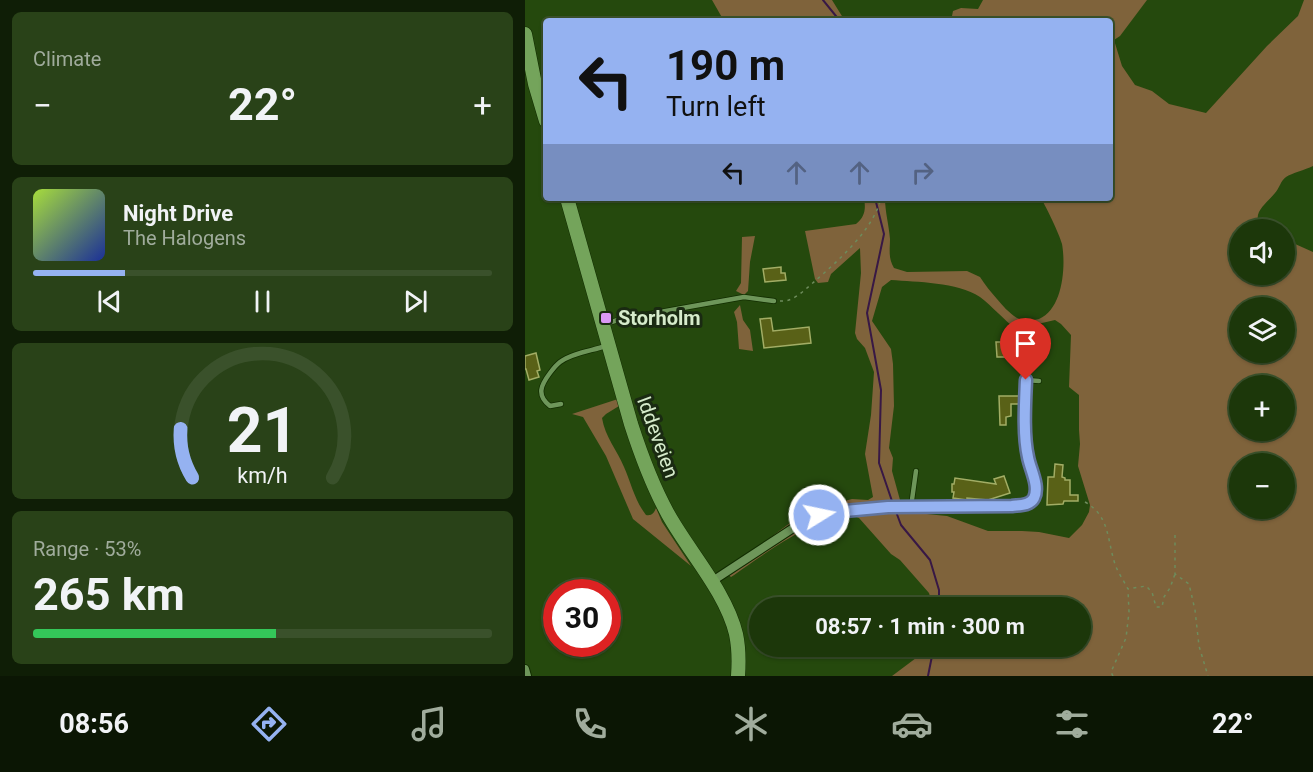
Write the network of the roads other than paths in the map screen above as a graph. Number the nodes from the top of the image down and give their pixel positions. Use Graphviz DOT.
graph roads {
  1 [pos="525,34"];
  2 [pos="543,111"];
  3 [pos="568,201"];
  4 [pos="774,301"];
  5 [pos="603,324"];
  6 [pos="608,346"];
  7 [pos="1039,381"];
  8 [pos="561,404"];
  9 [pos="916,471"];
  10 [pos="911,507"];
  11 [pos="711,582"];
  12 [pos="525,669"];
  13 [pos="527,676"];
  14 [pos="738,676"];
  1 -- 2 [label="main road"];
  3 -- 5 [label="main road, Iddeveien"];
  4 -- 5 [label="lane"];
  5 -- 6 [label="main road, Iddeveien"];
  6 -- 8 [label="lane"];
  6 -- 11 [label="main road, Iddeveien"];
  7 -- 10 [label="lane"];
  9 -- 10 [label="lane"];
  10 -- 11 [label="street"];
  11 -- 14 [label="main road, Iddeveien"];
  12 -- 13 [label="street"];
}
